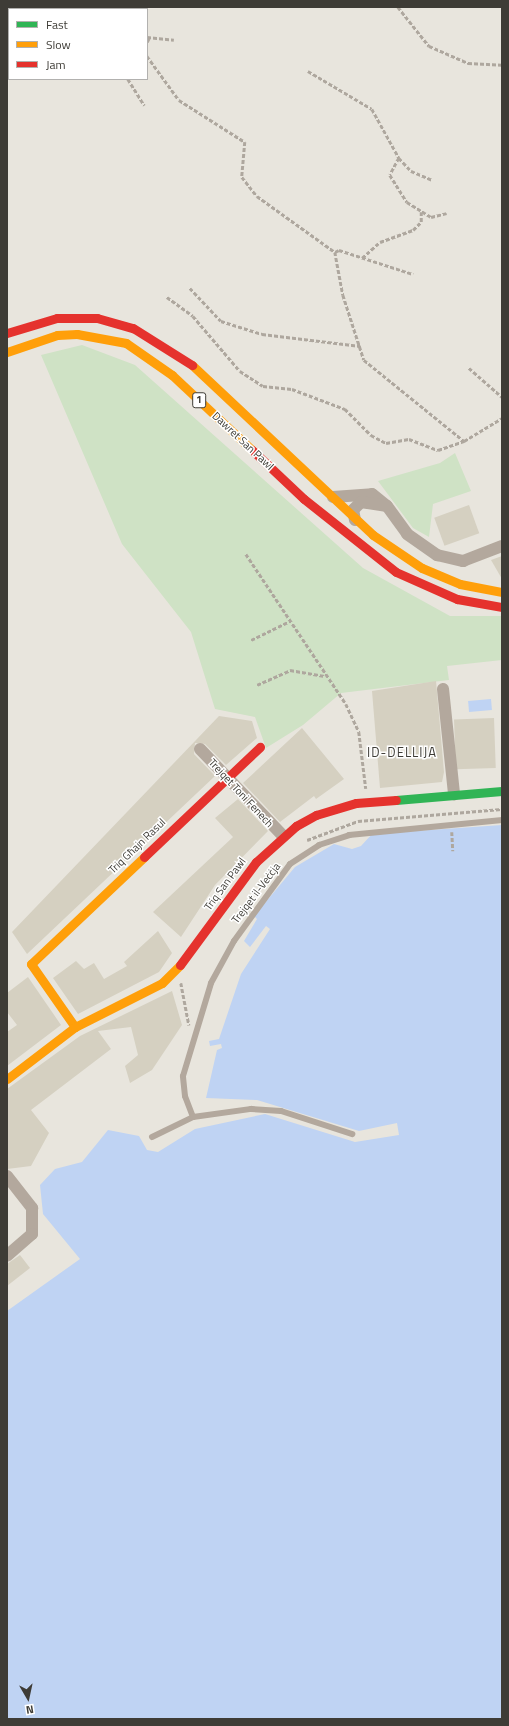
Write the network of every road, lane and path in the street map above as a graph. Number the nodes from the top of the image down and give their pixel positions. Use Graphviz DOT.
graph roads {
  1 [pos="398,7"];
  2 [pos="148,37"];
  3 [pos="174,40"];
  4 [pos="148,57"];
  5 [pos="502,64"];
  6 [pos="308,71"];
  7 [pos="129,80"];
  8 [pos="144,105"];
  9 [pos="399,158"];
  10 [pos="432,180"];
  11 [pos="421,212"];
  12 [pos="447,213"];
  13 [pos="335,252"];
  14 [pos="362,258"];
  15 [pos="413,274"];
  16 [pos="190,288"];
  17 [pos="167,297"];
  18 [pos="7,333"];
  19 [pos="360,346"];
  20 [pos="7,352"];
  21 [pos="469,368"];
  22 [pos="502,397"];
  23 [pos="502,418"];
  24 [pos="464,440"];
  25 [pos="330,497"];
  26 [pos="387,506"];
  27 [pos="355,520"];
  28 [pos="358,545"];
  29 [pos="502,546"];
  30 [pos="246,554"];
  31 [pos="502,592"];
  32 [pos="502,607"];
  33 [pos="290,621"];
  34 [pos="251,640"];
  35 [pos="325,676"];
  36 [pos="256,685"];
  37 [pos="443,689"];
  38 [pos="260,747"];
  39 [pos="200,749"];
  40 [pos="227,777"];
  41 [pos="502,790"];
  42 [pos="454,794"];
  43 [pos="368,802"];
  44 [pos="502,809"];
  45 [pos="502,820"];
  46 [pos="452,830"];
  47 [pos="283,836"];
  48 [pos="302,844"];
  49 [pos="453,851"];
  50 [pos="177,969"];
  51 [pos="187,980"];
  52 [pos="182,986"];
  53 [pos="75,1028"];
  54 [pos="192,1046"];
  55 [pos="7,1079"];
  56 [pos="194,1116"];
  57 [pos="352,1134"];
  58 [pos="152,1136"];
  59 [pos="7,1176"];
  60 [pos="7,1256"];
  1 -- 5 [label="path"];
  2 -- 3 [label="path"];
  4 -- 13 [label="path"];
  6 -- 9 [label="path"];
  7 -- 8 [label="path"];
  9 -- 10 [label="path"];
  9 -- 11 [label="path"];
  11 -- 12 [label="path"];
  11 -- 14 [label="path"];
  13 -- 14 [label="path"];
  13 -- 19 [label="path"];
  14 -- 15 [label="path"];
  16 -- 19 [label="path"];
  17 -- 24 [label="path"];
  18 -- 25 [label="main road, Dawret San Pawl / 1"];
  19 -- 24 [label="path"];
  20 -- 28 [label="main road, Dawret San Pawl / 1"];
  21 -- 22 [label="path"];
  23 -- 24 [label="path"];
  25 -- 26 [label="street"];
  25 -- 27 [label="main road, Dawret San Pawl / 1"];
  25 -- 28 [label="street, Dawret San Pawl"];
  26 -- 27 [label="street"];
  26 -- 29 [label="street"];
  27 -- 31 [label="main road, Dawret San Pawl / 1"];
  28 -- 32 [label="main road, Dawret San Pawl / 1"];
  30 -- 33 [label="path"];
  33 -- 34 [label="path"];
  33 -- 35 [label="path"];
  35 -- 36 [label="path"];
  35 -- 43 [label="path"];
  37 -- 42 [label="street"];
  38 -- 40 [label="main road, Triq Għajn Rasul"];
  39 -- 40 [label="street, Trejqet Toni Fenech"];
  40 -- 47 [label="street, Trejqet Toni Fenech"];
  40 -- 53 [label="main road, Triq Għajn Rasul"];
  41 -- 42 [label="main road, Triq San Pawl"];
  42 -- 43 [label="main road, Triq San Pawl"];
  43 -- 47 [label="main road, Triq San Pawl"];
  44 -- 48 [label="path"];
  45 -- 54 [label="lane, Trejqet il-Veċċja"];
  46 -- 49 [label="path"];
  47 -- 50 [label="main road, Triq San Pawl"];
  50 -- 52 [label="path"];
  50 -- 53 [label="main road, Triq San Pawl"];
  51 -- 52 [label="path"];
  52 -- 54 [label="path"];
  53 -- 55 [label="main road, Triq San Pawl"];
  54 -- 56 [label="lane, Trejqet il-Veċċja"];
  56 -- 57 [label="lane"];
  56 -- 58 [label="lane"];
  59 -- 60 [label="street"];
}
